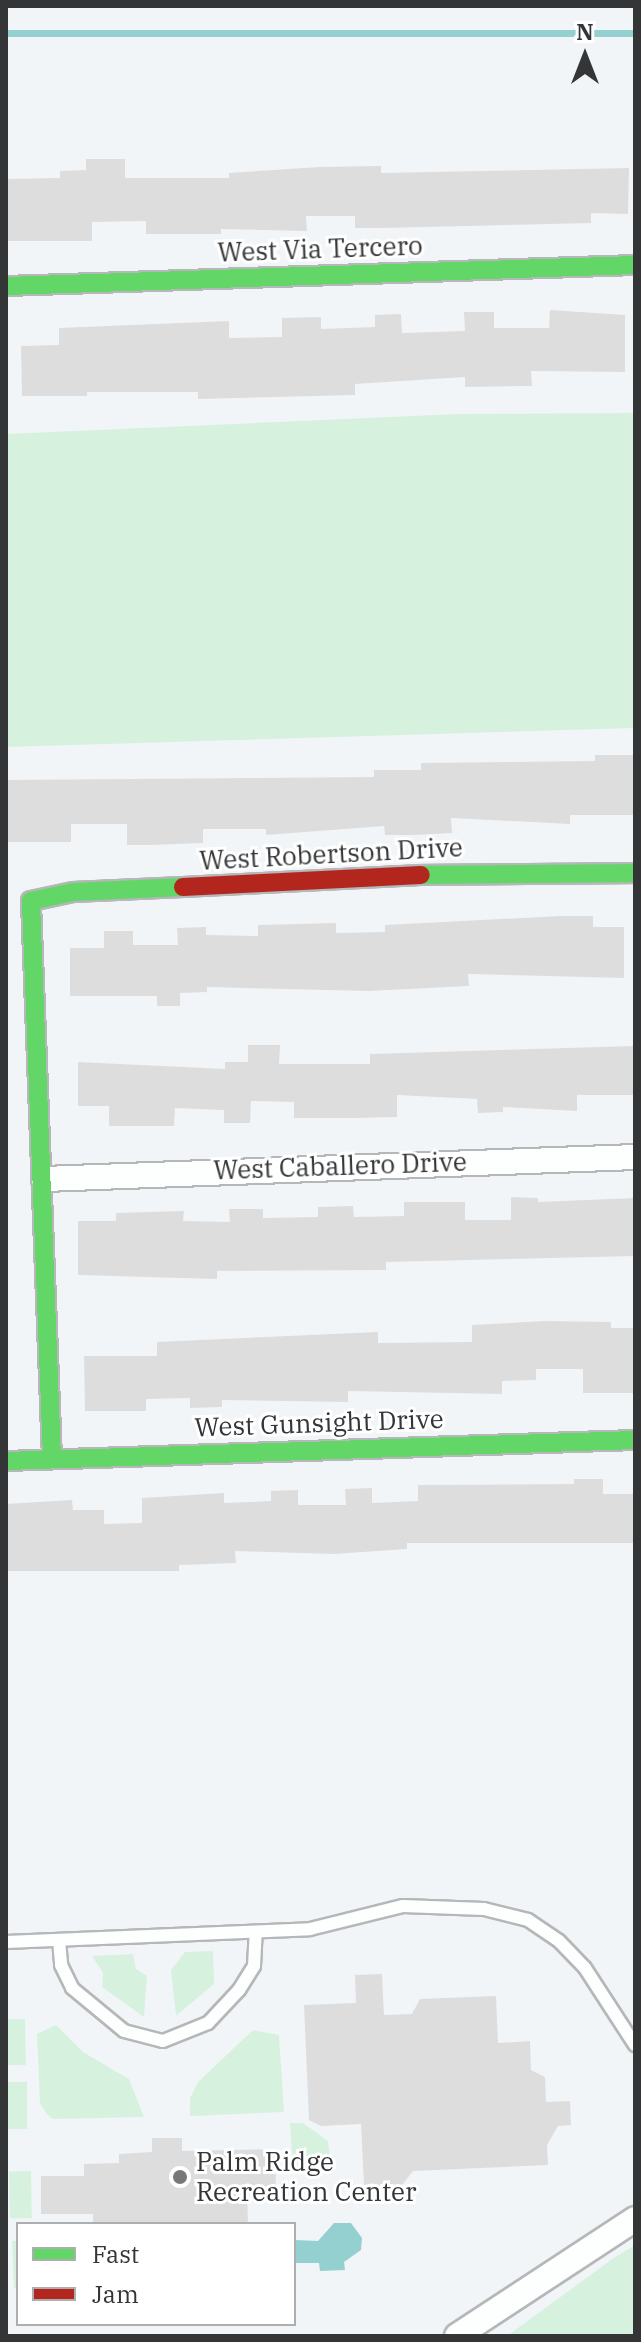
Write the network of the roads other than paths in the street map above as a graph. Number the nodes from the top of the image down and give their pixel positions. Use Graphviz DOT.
graph roads {
  1 [pos="635,265"];
  2 [pos="6,286"];
  3 [pos="635,873"];
  4 [pos="635,1157"];
  5 [pos="44,1179"];
  6 [pos="635,1440"];
  7 [pos="52,1459"];
  8 [pos="6,1461"];
  9 [pos="256,1932"];
  10 [pos="59,1940"];
  11 [pos="6,1942"];
  12 [pos="635,2045"];
  13 [pos="635,2219"];
  14 [pos="457,2336"];
  1 -- 2 [label="street, West Via Tercero"];
  3 -- 5 [label="street, West Robertson Drive"];
  4 -- 5 [label="street, West Caballero Drive"];
  5 -- 7 [label="street"];
  6 -- 7 [label="street, West Gunsight Drive"];
  7 -- 8 [label="street, West Gunsight Drive"];
  9 -- 10 [label="lane"];
  9 -- 10 [label="lane"];
  9 -- 12 [label="lane"];
  10 -- 11 [label="lane"];
  13 -- 14 [label="street"];
}
